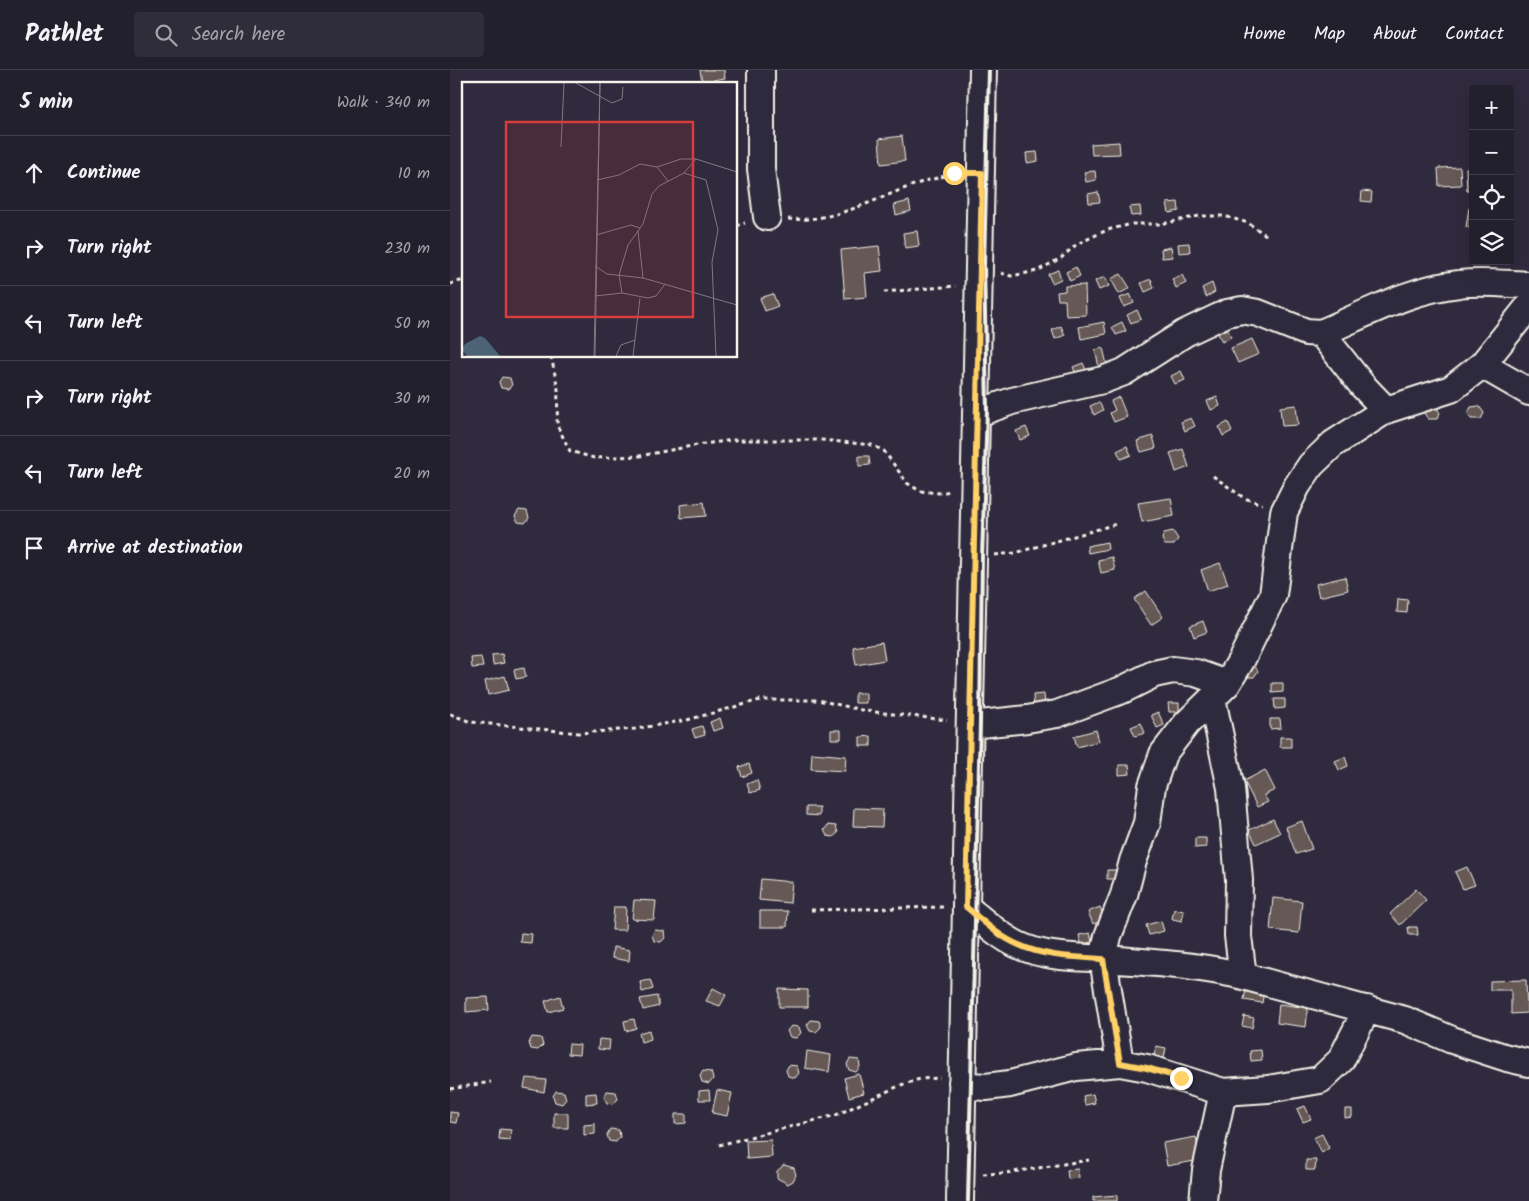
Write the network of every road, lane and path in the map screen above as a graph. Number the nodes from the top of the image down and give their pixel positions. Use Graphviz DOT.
graph roads {
  1 [pos="761,70"];
  2 [pos="984,70"];
  3 [pos="982,173"];
  4 [pos="767,217"];
  5 [pos="738,225"];
  6 [pos="1269,236"];
  7 [pos="979,275"];
  8 [pos="1529,285"];
  9 [pos="884,292"];
  10 [pos="1529,306"];
  11 [pos="1321,332"];
  12 [pos="551,358"];
  13 [pos="1482,365"];
  14 [pos="1529,392"];
  15 [pos="977,408"];
  16 [pos="1386,410"];
  17 [pos="1213,476"];
  18 [pos="975,488"];
  19 [pos="1284,512"];
  20 [pos="1116,524"];
  21 [pos="974,557"];
  22 [pos="1219,692"];
  23 [pos="450,714"];
  24 [pos="970,723"];
  25 [pos="966,907"];
  26 [pos="811,910"];
  27 [pos="1103,959"];
  28 [pos="1243,976"];
  29 [pos="1367,1009"];
  30 [pos="1120,1063"];
  31 [pos="1529,1063"];
  32 [pos="491,1082"];
  33 [pos="962,1082"];
  34 [pos="450,1089"];
  35 [pos="1223,1092"];
  36 [pos="719,1144"];
  37 [pos="1089,1160"];
  38 [pos="960,1172"];
  39 [pos="960,1201"];
  40 [pos="1203,1201"];
  1 -- 4 [label="street"];
  2 -- 3 [label="street"];
  3 -- 4 [label="path"];
  3 -- 7 [label="street"];
  4 -- 5 [label="path"];
  6 -- 7 [label="path"];
  7 -- 9 [label="path"];
  7 -- 15 [label="street"];
  8 -- 11 [label="street"];
  10 -- 13 [label="street"];
  11 -- 15 [label="street"];
  11 -- 16 [label="street"];
  12 -- 18 [label="path"];
  13 -- 14 [label="street"];
  13 -- 16 [label="street"];
  15 -- 18 [label="street"];
  16 -- 19 [label="street"];
  17 -- 19 [label="path"];
  18 -- 21 [label="street"];
  19 -- 22 [label="street"];
  20 -- 21 [label="path"];
  21 -- 24 [label="street"];
  22 -- 24 [label="street"];
  22 -- 27 [label="street"];
  22 -- 28 [label="street"];
  23 -- 24 [label="path"];
  24 -- 25 [label="street"];
  25 -- 26 [label="path"];
  25 -- 27 [label="street"];
  25 -- 33 [label="street"];
  27 -- 28 [label="street"];
  27 -- 30 [label="street"];
  28 -- 29 [label="street"];
  29 -- 31 [label="street"];
  29 -- 35 [label="street"];
  30 -- 33 [label="street"];
  30 -- 35 [label="street"];
  32 -- 34 [label="path"];
  33 -- 36 [label="path"];
  33 -- 38 [label="street"];
  35 -- 40 [label="street"];
  37 -- 38 [label="path"];
  38 -- 39 [label="street"];
}
